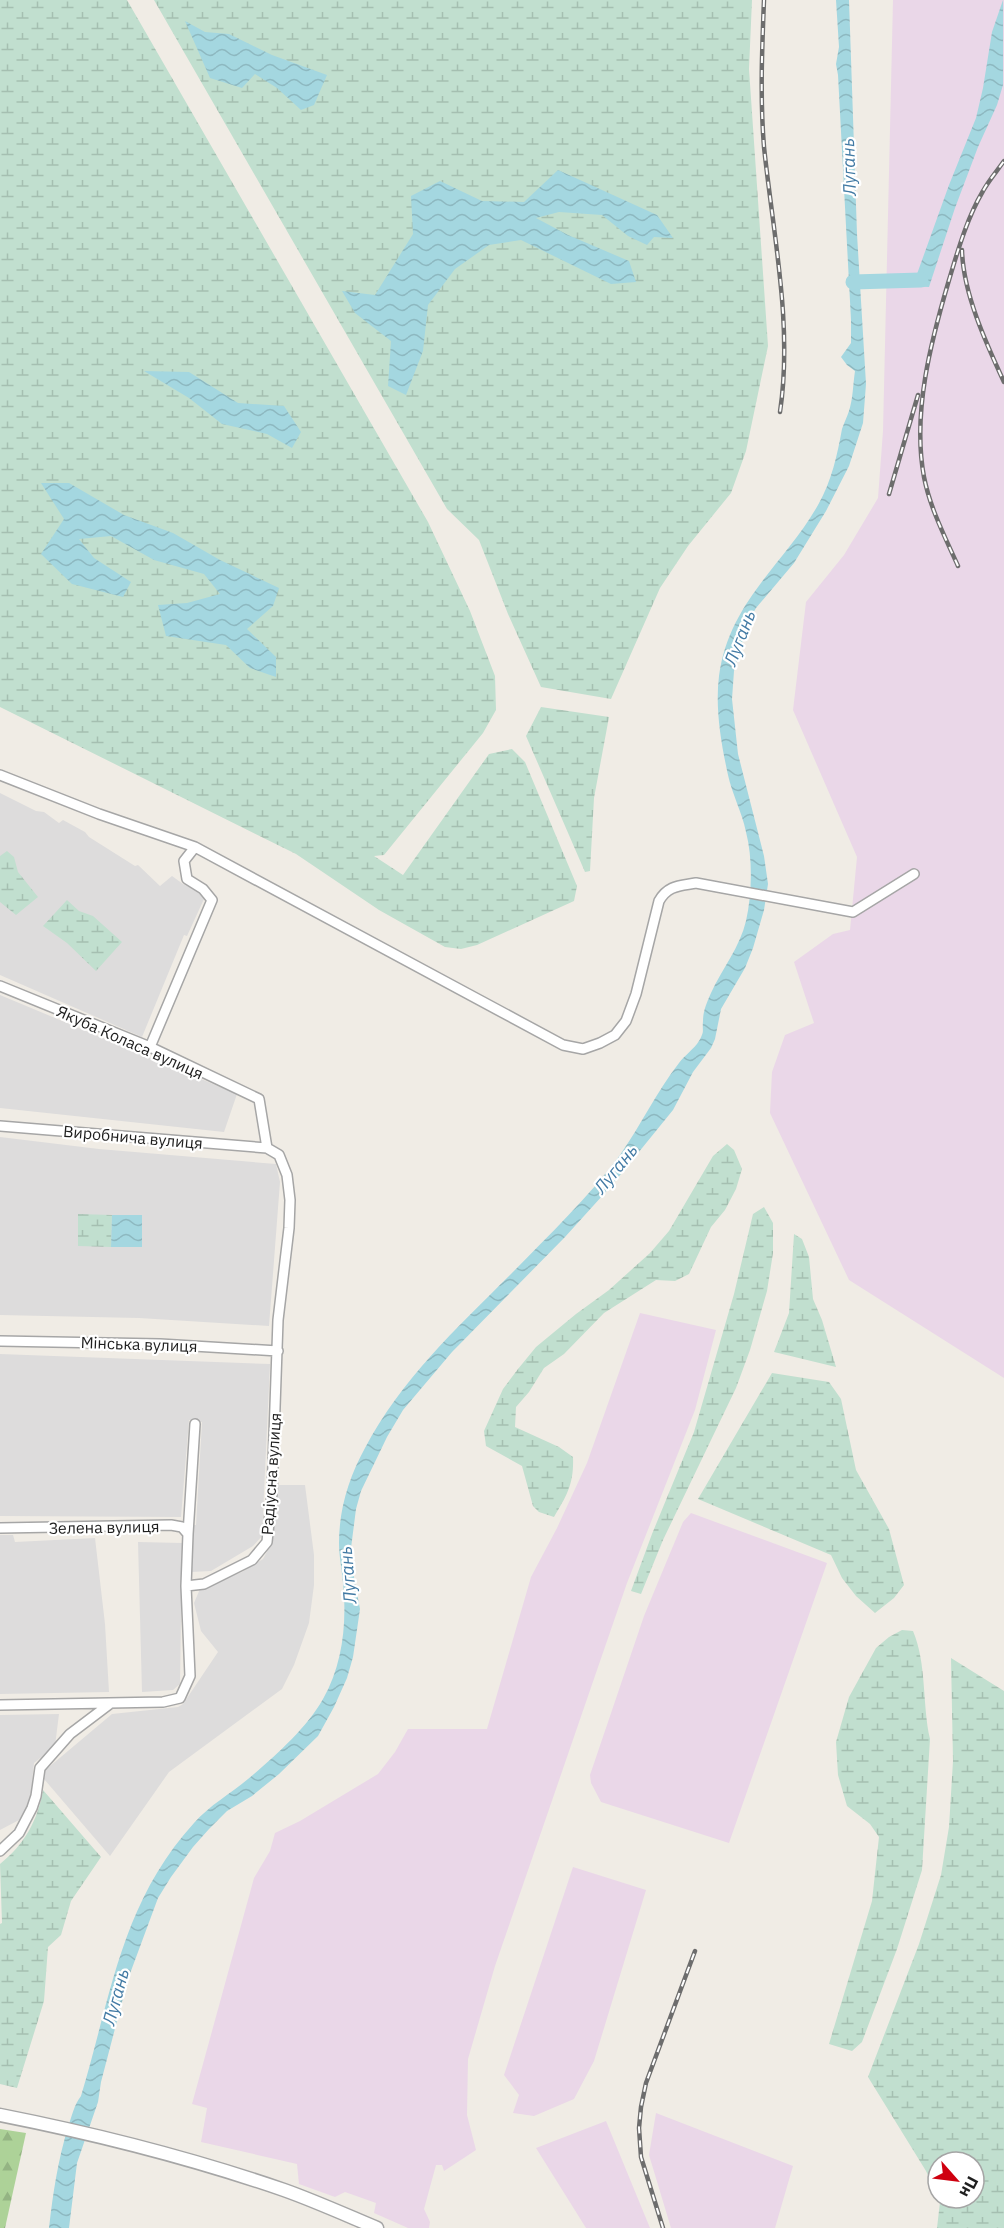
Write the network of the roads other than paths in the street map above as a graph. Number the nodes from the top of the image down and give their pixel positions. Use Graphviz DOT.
graph roads {
  1 [pos="0,775"];
  2 [pos="195,847"];
  3 [pos="914,874"];
  4 [pos="0,986"];
  5 [pos="150,1047"];
  6 [pos="0,1126"];
  7 [pos="267,1148"];
  8 [pos="0,1341"];
  9 [pos="278,1351"];
  10 [pos="195,1424"];
  11 [pos="0,1528"];
  12 [pos="188,1534"];
  13 [pos="186,1586"];
  14 [pos="111,1703"];
  15 [pos="0,1705"];
  16 [pos="0,1851"];
  17 [pos="0,2115"];
  18 [pos="377,2228"];
  1 -- 2 [label="street"];
  2 -- 3 [label="street"];
  2 -- 5 [label="street"];
  4 -- 5 [label="street, Якуба Коласа вулиця"];
  5 -- 7 [label="street, Якуба Коласа вулиця"];
  6 -- 7 [label="street, Виробнича вулиця"];
  7 -- 9 [label="street, Радіусна вулиця"];
  8 -- 9 [label="street, Мінська вулиця"];
  9 -- 13 [label="street, Радіусна вулиця"];
  10 -- 12 [label="street"];
  11 -- 12 [label="street, Зелена вулиця"];
  12 -- 13 [label="street"];
  13 -- 14 [label="street"];
  14 -- 15 [label="street"];
  14 -- 16 [label="street"];
  17 -- 18 [label="street"];
}
